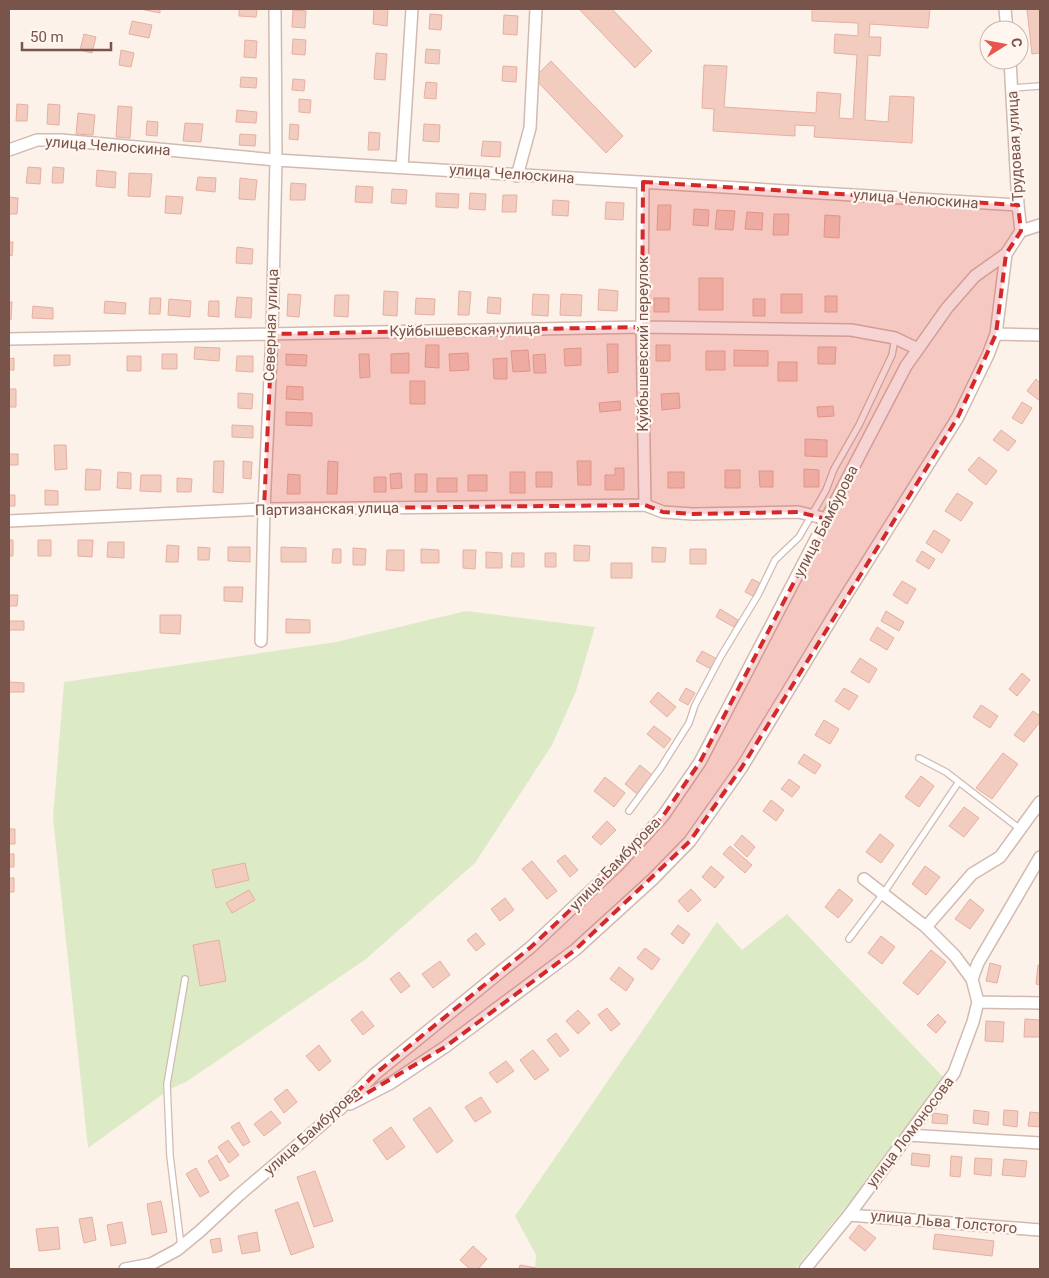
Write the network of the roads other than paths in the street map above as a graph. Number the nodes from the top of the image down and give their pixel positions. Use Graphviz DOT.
graph roads {
  1 [pos="275,9"];
  2 [pos="412,9"];
  3 [pos="536,9"];
  4 [pos="1011,70"];
  5 [pos="1040,86"];
  6 [pos="1012,88"];
  7 [pos="9,150"];
  8 [pos="276,160"];
  9 [pos="402,166"];
  10 [pos="517,176"];
  11 [pos="643,182"];
  12 [pos="1018,206"];
  13 [pos="1040,225"];
  14 [pos="1021,231"];
  15 [pos="1006,254"];
  16 [pos="642,327"];
  17 [pos="272,334"];
  18 [pos="996,334"];
  19 [pos="1040,335"];
  20 [pos="895,338"];
  21 [pos="9,339"];
  22 [pos="918,349"];
  23 [pos="645,505"];
  24 [pos="264,509"];
  25 [pos="812,514"];
  26 [pos="827,519"];
  27 [pos="9,521"];
  28 [pos="261,642"];
  29 [pos="919,758"];
  30 [pos="958,783"];
  31 [pos="1040,802"];
  32 [pos="629,811"];
  33 [pos="1020,829"];
  34 [pos="1040,858"];
  35 [pos="864,879"];
  36 [pos="884,894"];
  37 [pos="926,927"];
  38 [pos="849,939"];
  39 [pos="972,978"];
  40 [pos="185,979"];
  41 [pos="978,1002"];
  42 [pos="1040,1004"];
  43 [pos="340,1109"];
  44 [pos="908,1135"];
  45 [pos="1040,1142"];
  46 [pos="849,1215"];
  47 [pos="1040,1230"];
  48 [pos="181,1246"];
  49 [pos="154,1267"];
  50 [pos="125,1269"];
  51 [pos="804,1269"];
  1 -- 8 [label="street, Северная улица"];
  2 -- 9 [label="street"];
  3 -- 10 [label="street"];
  4 -- 6 [label="street, Трудовая улица"];
  5 -- 6 [label="lane"];
  6 -- 12 [label="street, Трудовая улица"];
  7 -- 8 [label="street, улица Челюскина"];
  8 -- 9 [label="street, улица Челюскина"];
  8 -- 17 [label="street, Северная улица"];
  9 -- 10 [label="street, улица Челюскина"];
  10 -- 11 [label="street, улица Челюскина"];
  11 -- 12 [label="street, улица Челюскина"];
  11 -- 16 [label="street, Куйбышевский переулок"];
  12 -- 14 [label="street, Трудовая улица"];
  13 -- 14 [label="street"];
  14 -- 15 [label="street"];
  15 -- 18 [label="street"];
  15 -- 22 [label="street, улица Бамбурова"];
  16 -- 17 [label="street, Куйбышевская улица"];
  16 -- 20 [label="street, Куйбышевская улица"];
  16 -- 23 [label="street, Куйбышевский переулок"];
  17 -- 21 [label="street, Куйбышевская улица"];
  17 -- 24 [label="street, Северная улица"];
  18 -- 19 [label="street"];
  18 -- 43 [label="street"];
  20 -- 22 [label="street, Куйбышевская улица"];
  20 -- 25 [label="lane"];
  22 -- 26 [label="street, улица Бамбурова"];
  23 -- 24 [label="street, Партизанская улица"];
  23 -- 25 [label="street, Партизанская улица"];
  24 -- 27 [label="street, Партизанская улица"];
  24 -- 28 [label="street, Северная улица"];
  25 -- 26 [label="street, Партизанская улица"];
  25 -- 32 [label="lane"];
  26 -- 43 [label="street, улица Бамбурова"];
  29 -- 30 [label="lane"];
  30 -- 33 [label="lane"];
  30 -- 36 [label="lane"];
  31 -- 33 [label="street"];
  33 -- 37 [label="street"];
  34 -- 39 [label="street"];
  35 -- 36 [label="street, улица Ломоносова"];
  36 -- 37 [label="street, улица Ломоносова"];
  36 -- 38 [label="lane"];
  37 -- 39 [label="street, улица Ломоносова"];
  39 -- 41 [label="street, улица Ломоносова"];
  40 -- 48 [label="lane"];
  41 -- 42 [label="street"];
  41 -- 44 [label="street, улица Ломоносова"];
  43 -- 48 [label="street, улица Бамбурова"];
  44 -- 45 [label="street"];
  44 -- 46 [label="street, улица Ломоносова"];
  46 -- 47 [label="street, улица Льва Толстого"];
  46 -- 51 [label="street, улица Ломоносова"];
  48 -- 49 [label="street, улица Бамбурова"];
  49 -- 50 [label="street, улица Бамбурова"];
}
